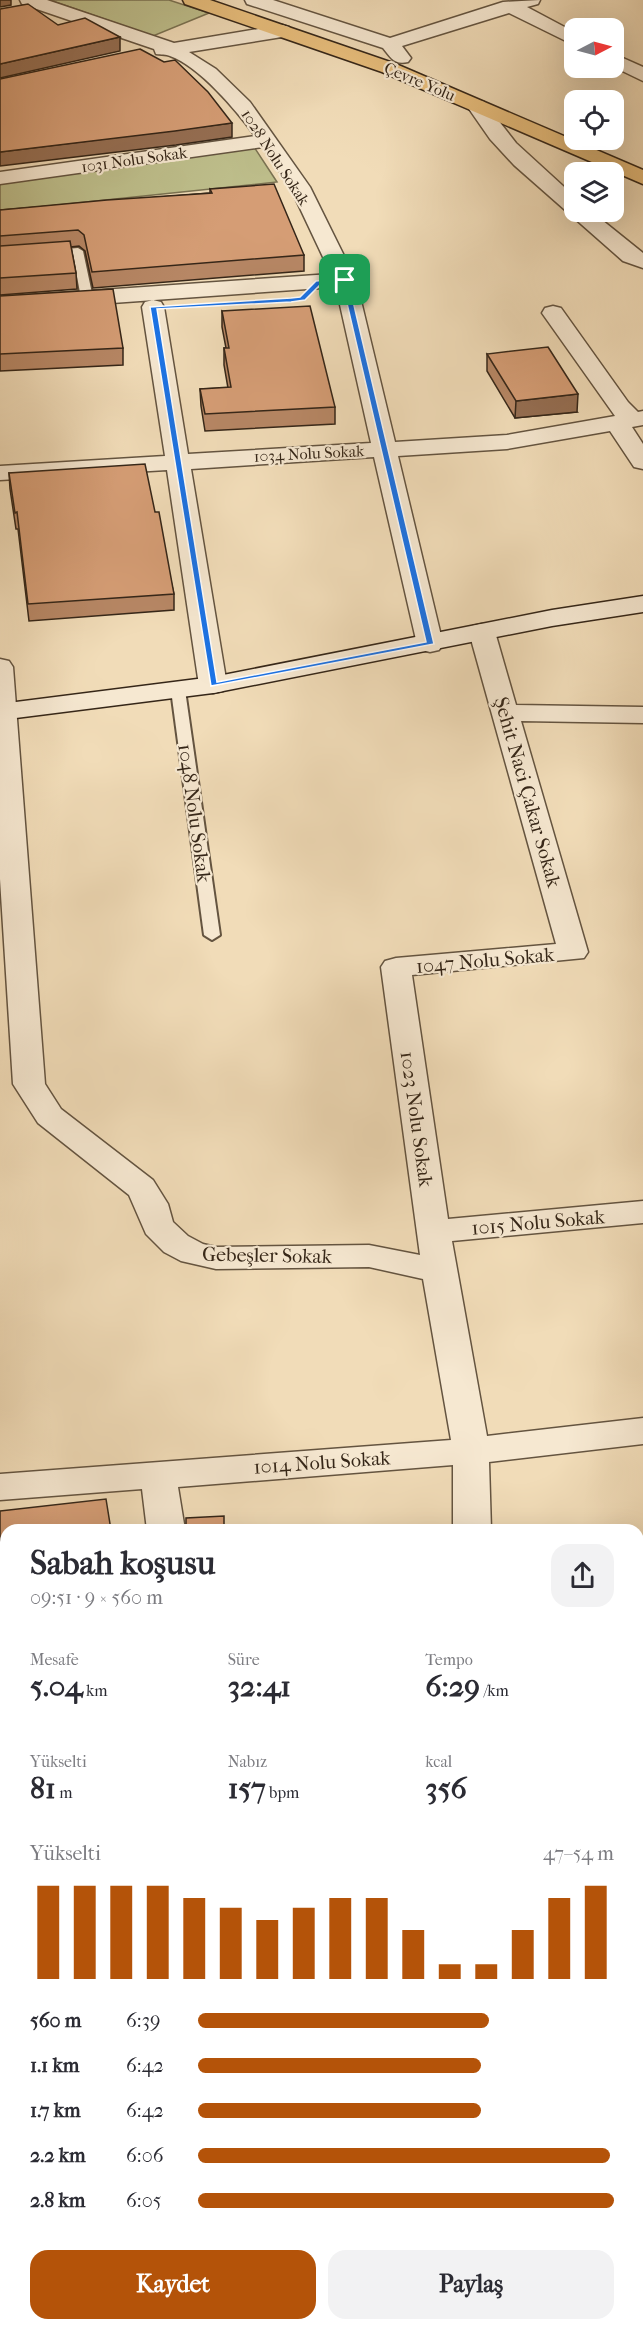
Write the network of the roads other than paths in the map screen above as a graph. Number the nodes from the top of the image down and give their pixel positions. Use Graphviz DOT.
graph roads {
  1 [pos="192,0"];
  2 [pos="254,0"];
  3 [pos="531,0"];
  4 [pos="38,3"];
  5 [pos="227,6"];
  6 [pos="510,6"];
  7 [pos="12,13"];
  8 [pos="282,31"];
  9 [pos="564,34"];
  10 [pos="171,48"];
  11 [pos="396,51"];
  12 [pos="137,56"];
  13 [pos="624,65"];
  14 [pos="643,75"];
  15 [pos="477,106"];
  16 [pos="564,129"];
  17 [pos="269,140"];
  18 [pos="610,150"];
  19 [pos="643,164"];
  20 [pos="0,178"];
  21 [pos="643,178"];
  22 [pos="300,187"];
  23 [pos="277,190"];
  24 [pos="564,198"];
  25 [pos="593,222"];
  26 [pos="45,254"];
  27 [pos="639,257"];
  28 [pos="345,280"];
  29 [pos="319,282"];
  30 [pos="87,298"];
  31 [pos="0,304"];
  32 [pos="153,307"];
  33 [pos="553,313"];
  34 [pos="0,316"];
  35 [pos="631,420"];
  36 [pos="384,449"];
  37 [pos="178,460"];
  38 [pos="643,462"];
  39 [pos="0,473"];
  40 [pos="643,604"];
  41 [pos="482,632"];
  42 [pos="430,644"];
  43 [pos="0,667"];
  44 [pos="213,685"];
  45 [pos="178,690"];
  46 [pos="2,711"];
  47 [pos="505,713"];
  48 [pos="643,715"];
  49 [pos="212,936"];
  50 [pos="573,952"];
  51 [pos="396,967"];
  52 [pos="643,1212"];
  53 [pos="434,1232"];
  54 [pos="439,1271"];
  55 [pos="643,1431"];
  56 [pos="471,1451"];
  57 [pos="158,1474"];
  58 [pos="0,1486"];
  59 [pos="165,1524"];
  60 [pos="471,1524"];
  1 -- 5 [label="main road, Çevre Yolu"];
  2 -- 11 [label="street"];
  3 -- 6 [label="street"];
  4 -- 7 [label="street"];
  4 -- 10 [label="street"];
  5 -- 8 [label="main road, Çevre Yolu"];
  5 -- 10 [label="street"];
  5 -- 11 [label="main road, Çevre Yolu"];
  6 -- 9 [label="street"];
  6 -- 11 [label="street"];
  8 -- 10 [label="street"];
  8 -- 15 [label="main road, Çevre Yolu"];
  10 -- 12 [label="street"];
  10 -- 17 [label="street, 1028 Nolu Sokak"];
  11 -- 16 [label="main road, Çevre Yolu"];
  13 -- 14 [label="street"];
  15 -- 21 [label="main road, Çevre Yolu"];
  15 -- 24 [label="street"];
  17 -- 20 [label="street, 1031 Nolu Sokak"];
  17 -- 22 [label="street, 1028 Nolu Sokak"];
  18 -- 19 [label="main road"];
  22 -- 23 [label="street"];
  22 -- 28 [label="street, 1028 Nolu Sokak"];
  25 -- 27 [label="street"];
  26 -- 30 [label="lane"];
  28 -- 29 [label="street"];
  28 -- 36 [label="street, 1028 Nolu Sokak"];
  29 -- 30 [label="street"];
  29 -- 32 [label="street"];
  30 -- 31 [label="street"];
  32 -- 34 [label="street"];
  32 -- 37 [label="street"];
  33 -- 35 [label="street"];
  35 -- 36 [label="street, 1034 Nolu Sokak"];
  35 -- 38 [label="street"];
  36 -- 37 [label="street, 1034 Nolu Sokak"];
  36 -- 42 [label="street, 1028 Nolu Sokak"];
  37 -- 39 [label="street, 1034 Nolu Sokak"];
  37 -- 44 [label="street"];
  40 -- 41 [label="street"];
  41 -- 42 [label="street"];
  41 -- 47 [label="street, Şehit Naci Çakar Sokak"];
  42 -- 44 [label="street"];
  43 -- 46 [label="street, Gebeşler Sokak"];
  44 -- 45 [label="street"];
  45 -- 46 [label="street"];
  45 -- 49 [label="lane, 1048 Nolu Sokak"];
  46 -- 54 [label="street, Gebeşler Sokak"];
  47 -- 48 [label="street"];
  47 -- 50 [label="street, Şehit Naci Çakar Sokak"];
  50 -- 51 [label="street, 1047 Nolu Sokak"];
  51 -- 53 [label="street, 1023 Nolu Sokak"];
  52 -- 53 [label="street, 1015 Nolu Sokak"];
  53 -- 54 [label="street, 1023 Nolu Sokak"];
  54 -- 56 [label="street"];
  55 -- 56 [label="street, 1014 Nolu Sokak"];
  56 -- 57 [label="street, 1014 Nolu Sokak"];
  56 -- 60 [label="street"];
  57 -- 58 [label="street, 1014 Nolu Sokak"];
  57 -- 59 [label="street"];
}
